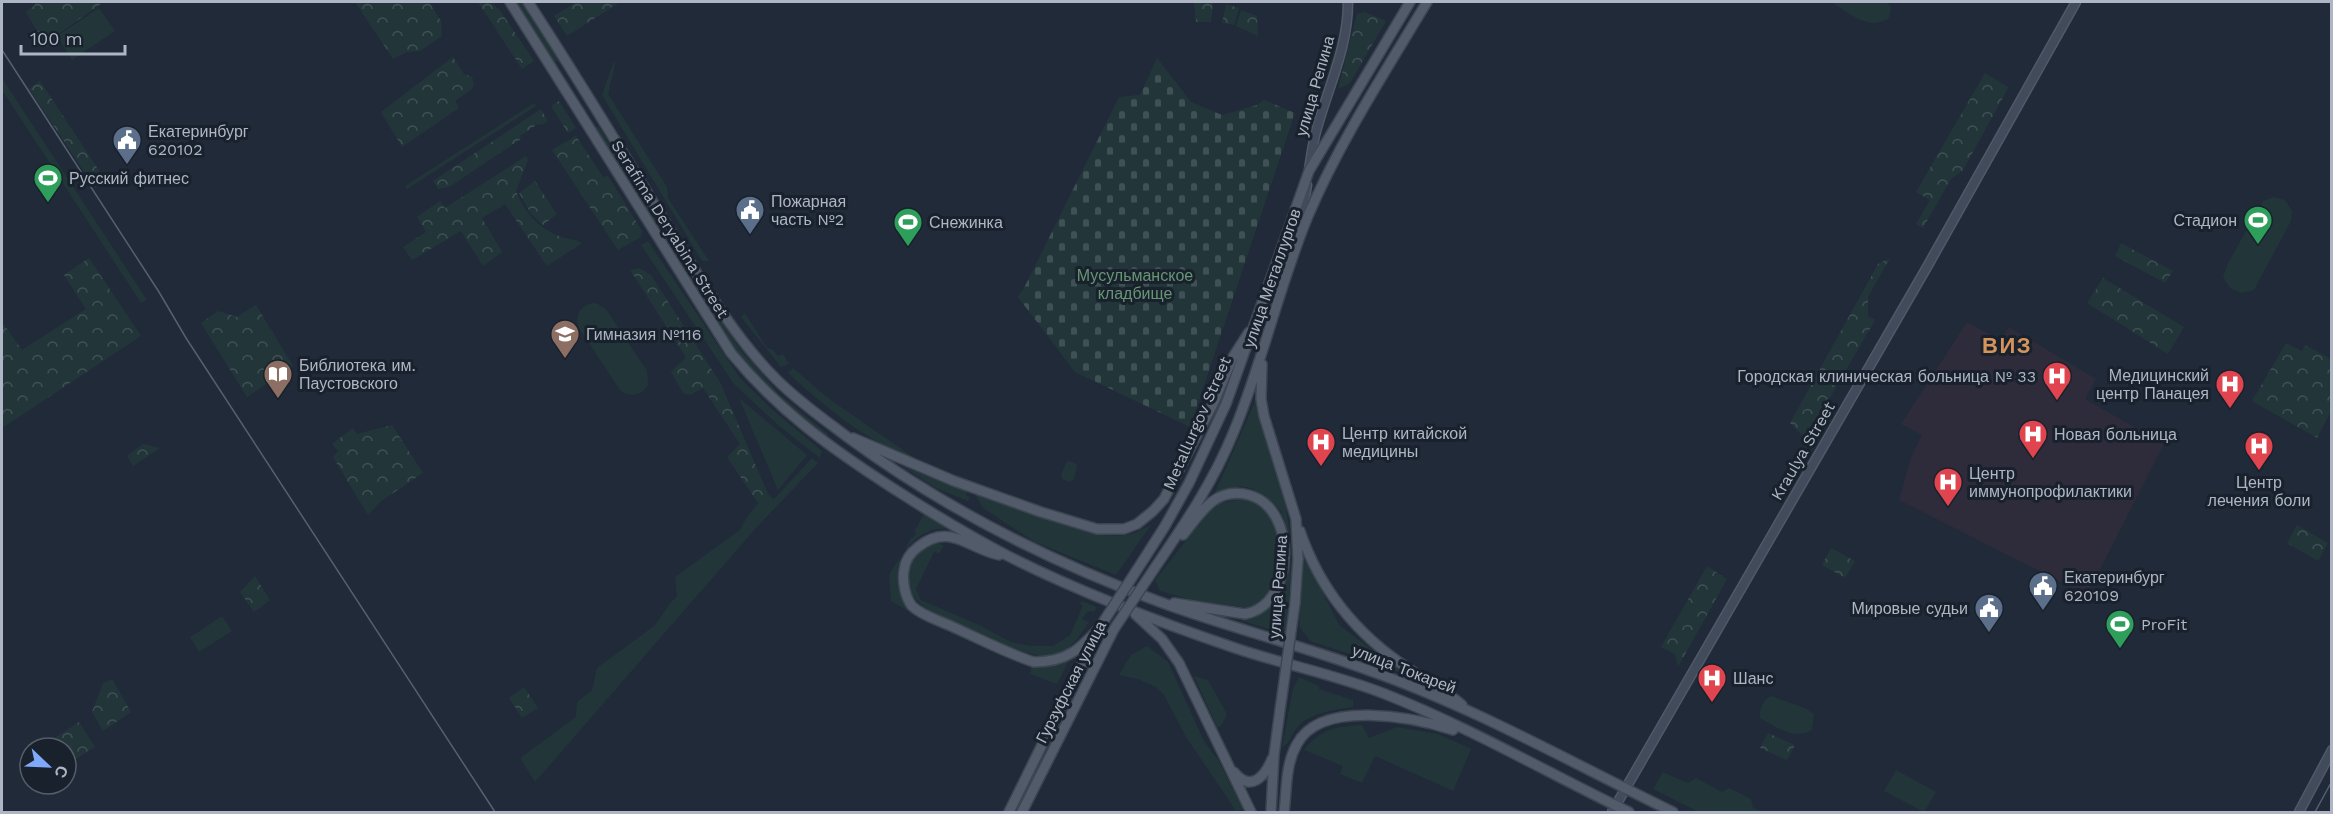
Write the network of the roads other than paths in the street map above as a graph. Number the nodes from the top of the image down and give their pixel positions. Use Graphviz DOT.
graph roads {
  1 [pos="510,2"];
  2 [pos="528,2"];
  3 [pos="1348,2"];
  4 [pos="1410,2"];
  5 [pos="1427,2"];
  6 [pos="2076,2"];
  7 [pos="570,65"];
  8 [pos="557,74"];
  9 [pos="1309,171"];
  10 [pos="1296,250"];
  11 [pos="1254,325"];
  12 [pos="1269,333"];
  13 [pos="845,435"];
  14 [pos="1296,519"];
  15 [pos="1010,557"];
  16 [pos="1142,562"];
  17 [pos="1154,569"];
  18 [pos="1112,584"];
  19 [pos="1162,603"];
  20 [pos="1129,609"];
  21 [pos="1100,627"];
  22 [pos="1471,712"];
  23 [pos="1479,737"];
  24 [pos="2331,750"];
  25 [pos="1274,755"];
  26 [pos="1229,766"];
  27 [pos="1625,789"];
  28 [pos="1614,809"];
  29 [pos="1009,813"];
  30 [pos="1022,813"];
  31 [pos="1251,813"];
  32 [pos="1271,813"];
  33 [pos="1284,813"];
  34 [pos="1629,813"];
  35 [pos="1672,813"];
  36 [pos="2299,813"];
  1 -- 8 [label="main road"];
  2 -- 7 [label="main road, Serafima Deryabina Street"];
  3 -- 9 [label="main road, улица Репина"];
  4 -- 9 [label="main road, Metallurgov Street"];
  5 -- 10 [label="main road, улица Металлургов"];
  6 -- 27 [label="main road, Kraulya Street"];
  7 -- 8 [label="main road"];
  7 -- 13 [label="main road, Serafima Deryabina Street"];
  8 -- 15 [label="main road"];
  9 -- 10 [label="main road, улица Репина"];
  9 -- 11 [label="main road, Metallurgov Street"];
  10 -- 12 [label="main road, улица Металлургов"];
  11 -- 13 [label="main road"];
  11 -- 16 [label="main road, Metallurgov Street"];
  12 -- 14 [label="main road, улица Репина"];
  12 -- 17 [label="main road, улица Металлургов"];
  13 -- 18 [label="main road, Serafima Deryabina Street"];
  14 -- 22 [label="main road"];
  14 -- 25 [label="main road, улица Репина, bridge"];
  15 -- 20 [label="main road"];
  15 -- 21 [label="main road"];
  16 -- 21 [label="main road, Гурзуфская улица, bridge"];
  17 -- 19 [label="main road"];
  17 -- 30 [label="main road, Гурзуфская улица, bridge"];
  18 -- 19 [label="main road, улица Токарей"];
  19 -- 22 [label="main road, улица Токарей"];
  20 -- 23 [label="main road"];
  20 -- 26 [label="main road"];
  21 -- 29 [label="main road"];
  22 -- 27 [label="main road, улица Токарей"];
  23 -- 28 [label="main road"];
  23 -- 33 [label="main road"];
  24 -- 36 [label="main road"];
  25 -- 26 [label="main road"];
  25 -- 32 [label="main road, улица Репина"];
  26 -- 31 [label="main road"];
  27 -- 28 [label="main road, Kraulya Street"];
  27 -- 35 [label="main road, улица Токарей"];
  28 -- 34 [label="main road"];
}
